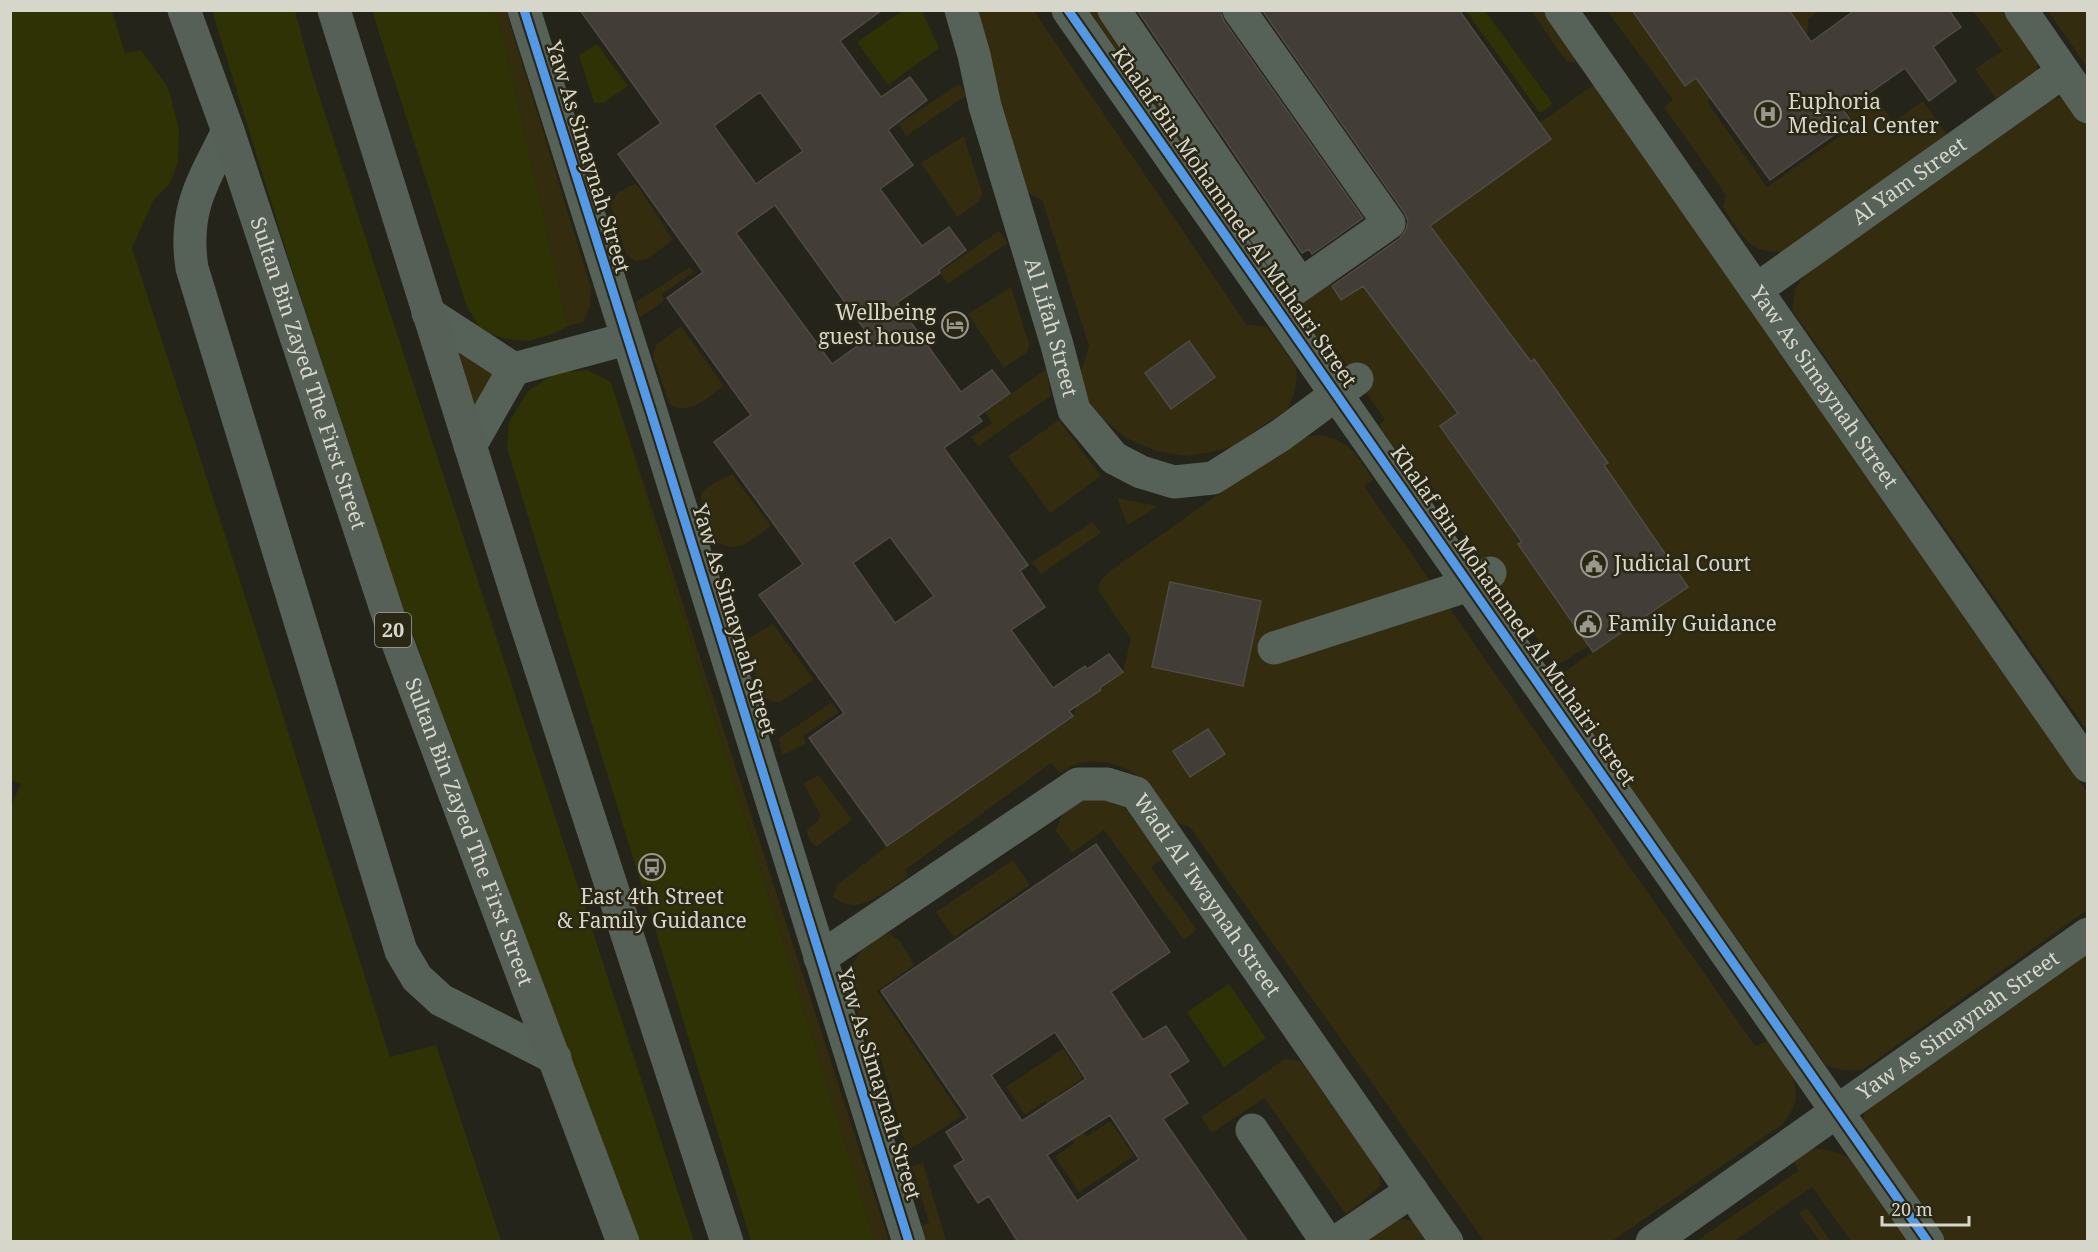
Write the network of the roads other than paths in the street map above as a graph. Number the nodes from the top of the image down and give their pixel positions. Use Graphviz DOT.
graph roads {
  1 [pos="184,10"];
  2 [pos="334,10"];
  3 [pos="524,10"];
  4 [pos="961,10"];
  5 [pos="1068,10"];
  6 [pos="1114,10"];
  7 [pos="1239,10"];
  8 [pos="1561,10"];
  9 [pos="2021,10"];
  10 [pos="2064,74"];
  11 [pos="2088,107"];
  12 [pos="228,131"];
  13 [pos="1300,284"];
  14 [pos="1756,290"];
  15 [pos="1273,304"];
  16 [pos="428,313"];
  17 [pos="626,339"];
  18 [pos="514,369"];
  19 [pos="1346,386"];
  20 [pos="470,446"];
  21 [pos="1480,579"];
  22 [pos="1274,648"];
  23 [pos="2088,766"];
  24 [pos="2088,934"];
  25 [pos="820,958"];
  26 [pos="555,1058"];
  27 [pos="1837,1111"];
  28 [pos="1251,1130"];
  29 [pos="1412,1191"];
  30 [pos="623,1242"];
  31 [pos="727,1242"];
  32 [pos="909,1242"];
  33 [pos="1327,1242"];
  34 [pos="1336,1242"];
  35 [pos="1447,1242"];
  36 [pos="1652,1242"];
  37 [pos="1928,1242"];
  1 -- 12 [label="main road, Sultan Bin Zayed The First Street / 20"];
  2 -- 16 [label="main road"];
  3 -- 17 [label="street, Yaw As Simaynah Street"];
  4 -- 19 [label="street, Al Lifah Street"];
  5 -- 15 [label="street, Khalaf Bin Mohammed Al Muhairi Street"];
  6 -- 13 [label="street"];
  7 -- 13 [label="street"];
  8 -- 14 [label="street, Yaw As Simaynah Street"];
  9 -- 10 [label="street"];
  10 -- 11 [label="street"];
  10 -- 14 [label="street, Al Yam Street"];
  12 -- 26 [label="main road, Sultan Bin Zayed The First Street / 20"];
  12 -- 26 [label="street"];
  13 -- 15 [label="street"];
  14 -- 23 [label="street, Yaw As Simaynah Street"];
  15 -- 19 [label="street, Khalaf Bin Mohammed Al Muhairi Street"];
  16 -- 18 [label="street"];
  16 -- 20 [label="main road"];
  17 -- 18 [label="street"];
  17 -- 25 [label="street, Yaw As Simaynah Street"];
  18 -- 20 [label="street"];
  19 -- 21 [label="street, Khalaf Bin Mohammed Al Muhairi Street"];
  20 -- 31 [label="main road"];
  21 -- 22 [label="street"];
  21 -- 27 [label="street, Khalaf Bin Mohammed Al Muhairi Street"];
  24 -- 27 [label="street, Yaw As Simaynah Street"];
  25 -- 29 [label="street, Wadi Al 'Iwaynah Street"];
  25 -- 32 [label="street, Yaw As Simaynah Street"];
  26 -- 30 [label="main road, Sultan Bin Zayed The First Street / 20"];
  27 -- 36 [label="street, Yaw As Simaynah Street"];
  27 -- 37 [label="street, Khalaf Bin Mohammed Al Muhairi Street"];
  28 -- 33 [label="street"];
  29 -- 34 [label="street"];
  29 -- 35 [label="street, Wadi Al 'Iwaynah Street"];
}
